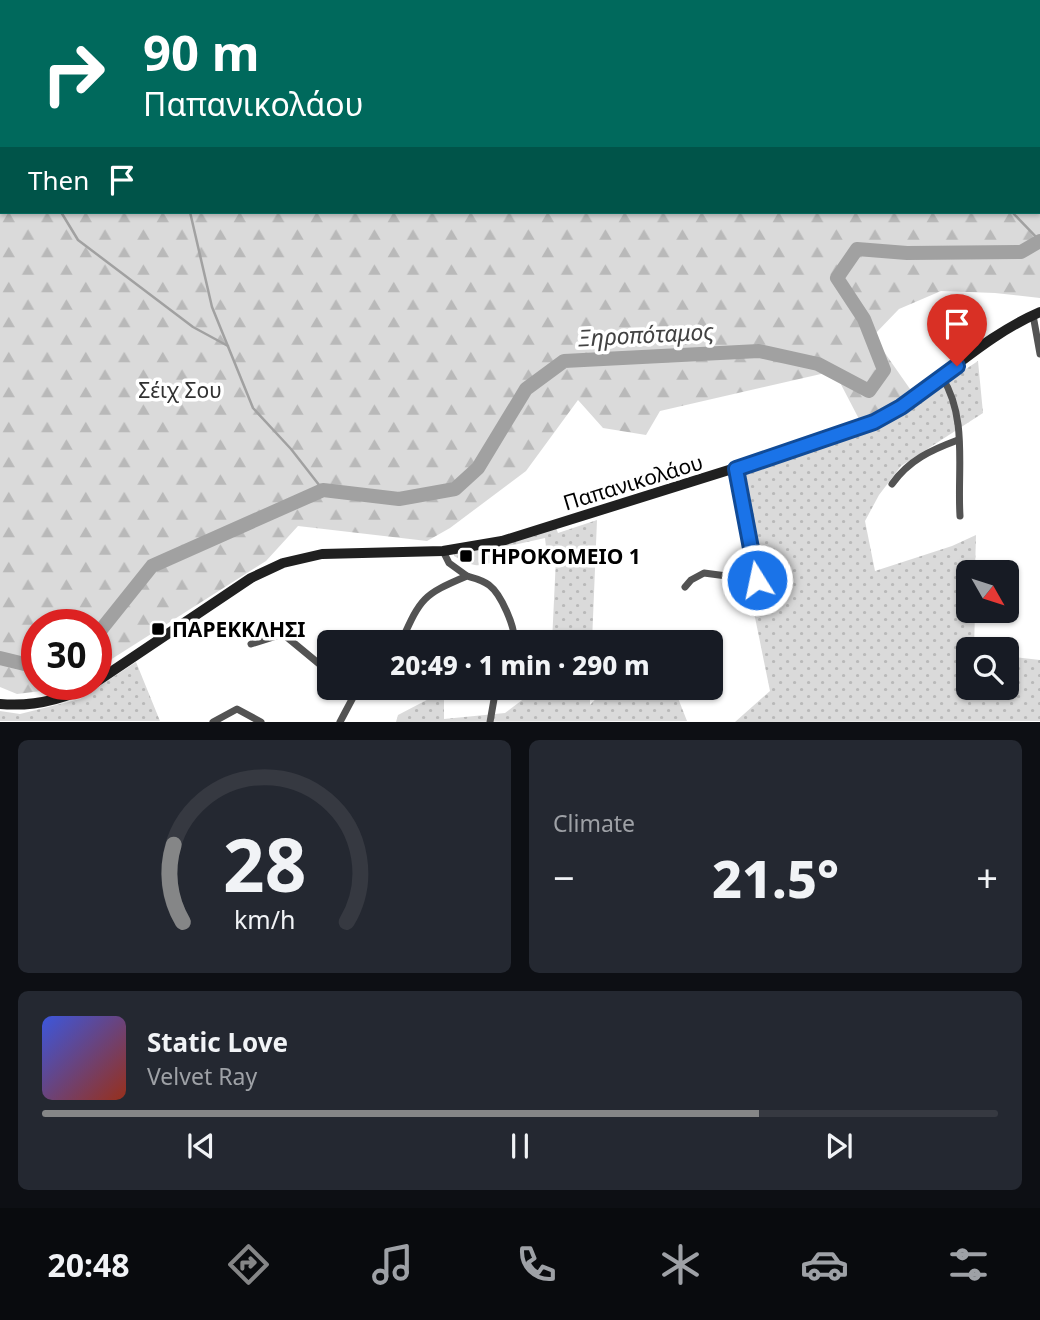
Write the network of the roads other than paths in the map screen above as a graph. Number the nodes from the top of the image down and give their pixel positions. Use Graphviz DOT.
graph roads {
  1 [pos="1037,313"];
  2 [pos="1040,354"];
  3 [pos="942,377"];
  4 [pos="958,440"];
  5 [pos="736,469"];
  6 [pos="892,484"];
  7 [pos="960,516"];
  8 [pos="443,551"];
  9 [pos="467,576"];
  10 [pos="685,587"];
  11 [pos="406,630"];
  12 [pos="513,630"];
  13 [pos="251,644"];
  14 [pos="317,662"];
  15 [pos="112,671"];
  16 [pos="55,700"];
  17 [pos="349,700"];
  18 [pos="494,700"];
  19 [pos="0,704"];
  20 [pos="214,722"];
  21 [pos="261,722"];
  22 [pos="340,722"];
  23 [pos="490,722"];
  1 -- 2 [label="street"];
  1 -- 3 [label="main road, Παπανικολάου"];
  3 -- 4 [label="street"];
  3 -- 5 [label="main road, Παπανικολάου"];
  4 -- 6 [label="street"];
  4 -- 7 [label="street"];
  5 -- 8 [label="main road, Παπανικολάου"];
  5 -- 10 [label="street"];
  8 -- 9 [label="street"];
  8 -- 15 [label="main road, Παπανικολάου"];
  9 -- 11 [label="street"];
  9 -- 12 [label="street"];
  13 -- 14 [label="street"];
  16 -- 19 [label="main road, Παπανικολάου"];
  17 -- 22 [label="street"];
  18 -- 23 [label="street"];
  20 -- 21 [label="street"];
}
